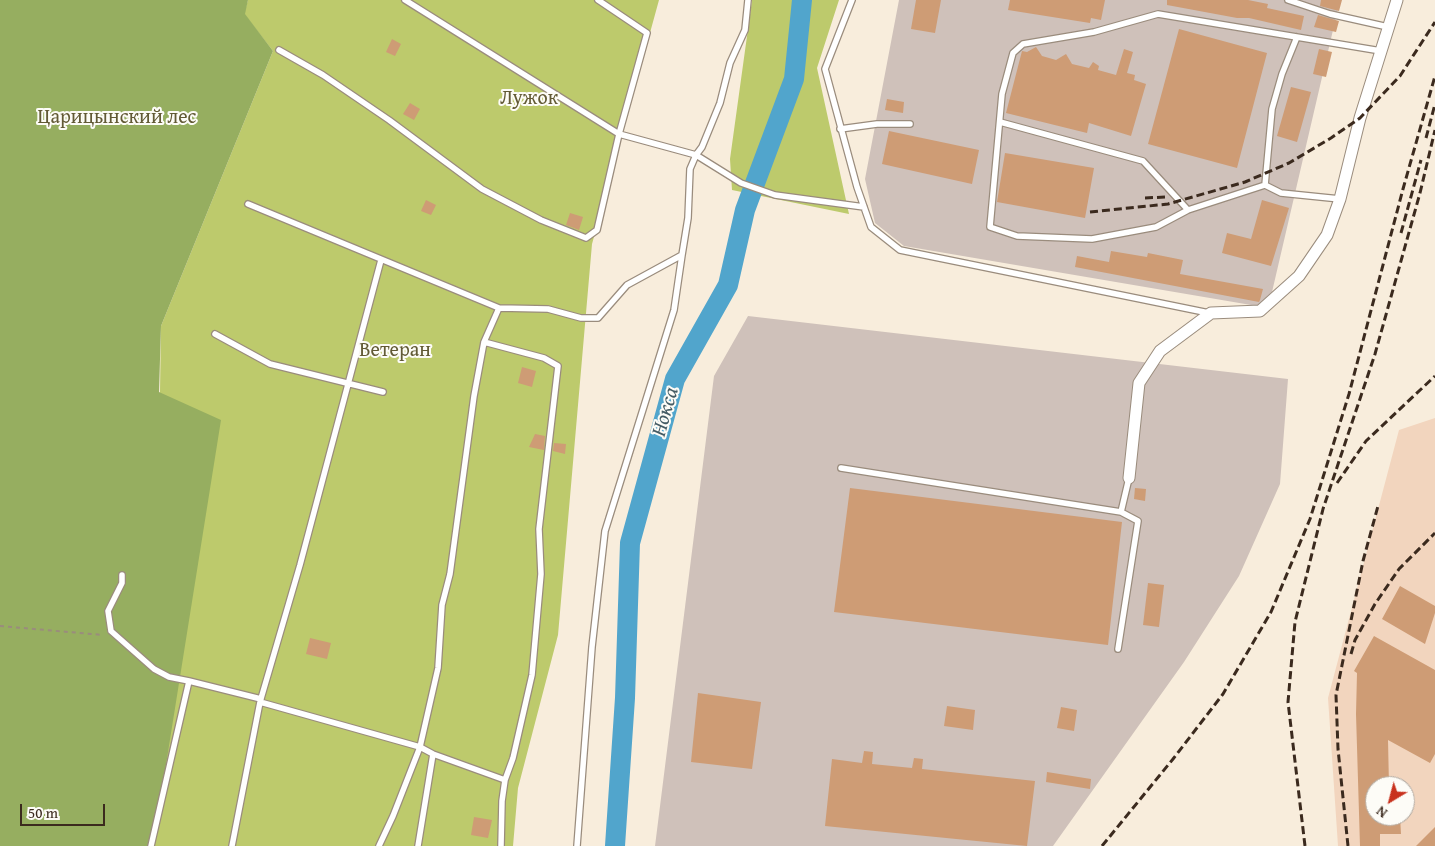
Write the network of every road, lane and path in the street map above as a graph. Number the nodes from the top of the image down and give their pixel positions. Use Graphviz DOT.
graph roads {
  1 [pos="405,0"];
  2 [pos="598,0"];
  3 [pos="748,0"];
  4 [pos="852,0"];
  5 [pos="1288,0"];
  6 [pos="1397,0"];
  7 [pos="1388,27"];
  8 [pos="1297,37"];
  9 [pos="280,50"];
  10 [pos="1381,51"];
  11 [pos="1000,122"];
  12 [pos="910,124"];
  13 [pos="840,129"];
  14 [pos="620,134"];
  15 [pos="696,155"];
  16 [pos="1265,185"];
  17 [pos="1340,199"];
  18 [pos="248,204"];
  19 [pos="864,207"];
  20 [pos="1188,210"];
  21 [pos="682,255"];
  22 [pos="380,260"];
  23 [pos="499,308"];
  24 [pos="1211,313"];
  25 [pos="215,334"];
  26 [pos="484,342"];
  27 [pos="348,382"];
  28 [pos="383,392"];
  29 [pos="841,468"];
  30 [pos="1129,478"];
  31 [pos="1121,512"];
  32 [pos="122,575"];
  33 [pos="0,626"];
  34 [pos="115,635"];
  35 [pos="1118,649"];
  36 [pos="189,681"];
  37 [pos="260,701"];
  38 [pos="420,747"];
  39 [pos="433,754"];
  40 [pos="505,780"];
  41 [pos="151,846"];
  42 [pos="232,846"];
  43 [pos="379,846"];
  44 [pos="418,846"];
  45 [pos="501,846"];
  46 [pos="577,846"];
  1 -- 14 [label="lane"];
  2 -- 14 [label="lane"];
  3 -- 15 [label="lane"];
  4 -- 13 [label="lane"];
  5 -- 7 [label="lane"];
  6 -- 7 [label="street"];
  7 -- 10 [label="street"];
  8 -- 10 [label="lane"];
  8 -- 11 [label="lane"];
  8 -- 16 [label="lane"];
  9 -- 14 [label="lane"];
  10 -- 17 [label="street"];
  11 -- 20 [label="lane"];
  11 -- 20 [label="lane"];
  12 -- 13 [label="lane"];
  13 -- 19 [label="lane"];
  14 -- 15 [label="lane"];
  15 -- 19 [label="lane"];
  15 -- 21 [label="lane"];
  16 -- 17 [label="lane"];
  16 -- 20 [label="lane"];
  17 -- 24 [label="street"];
  18 -- 22 [label="lane"];
  19 -- 24 [label="lane"];
  21 -- 23 [label="lane"];
  21 -- 46 [label="lane"];
  22 -- 23 [label="lane"];
  22 -- 27 [label="lane"];
  23 -- 26 [label="lane"];
  24 -- 30 [label="street"];
  25 -- 27 [label="lane"];
  26 -- 38 [label="lane"];
  26 -- 40 [label="lane"];
  27 -- 28 [label="lane"];
  27 -- 37 [label="lane"];
  29 -- 31 [label="lane"];
  30 -- 31 [label="lane"];
  31 -- 35 [label="lane"];
  32 -- 34 [label="lane"];
  33 -- 34 [label="path"];
  34 -- 36 [label="lane"];
  36 -- 37 [label="lane"];
  36 -- 41 [label="lane"];
  37 -- 38 [label="lane"];
  37 -- 42 [label="lane"];
  38 -- 39 [label="lane"];
  38 -- 43 [label="lane"];
  39 -- 40 [label="lane"];
  39 -- 44 [label="lane"];
  40 -- 45 [label="lane"];
}
